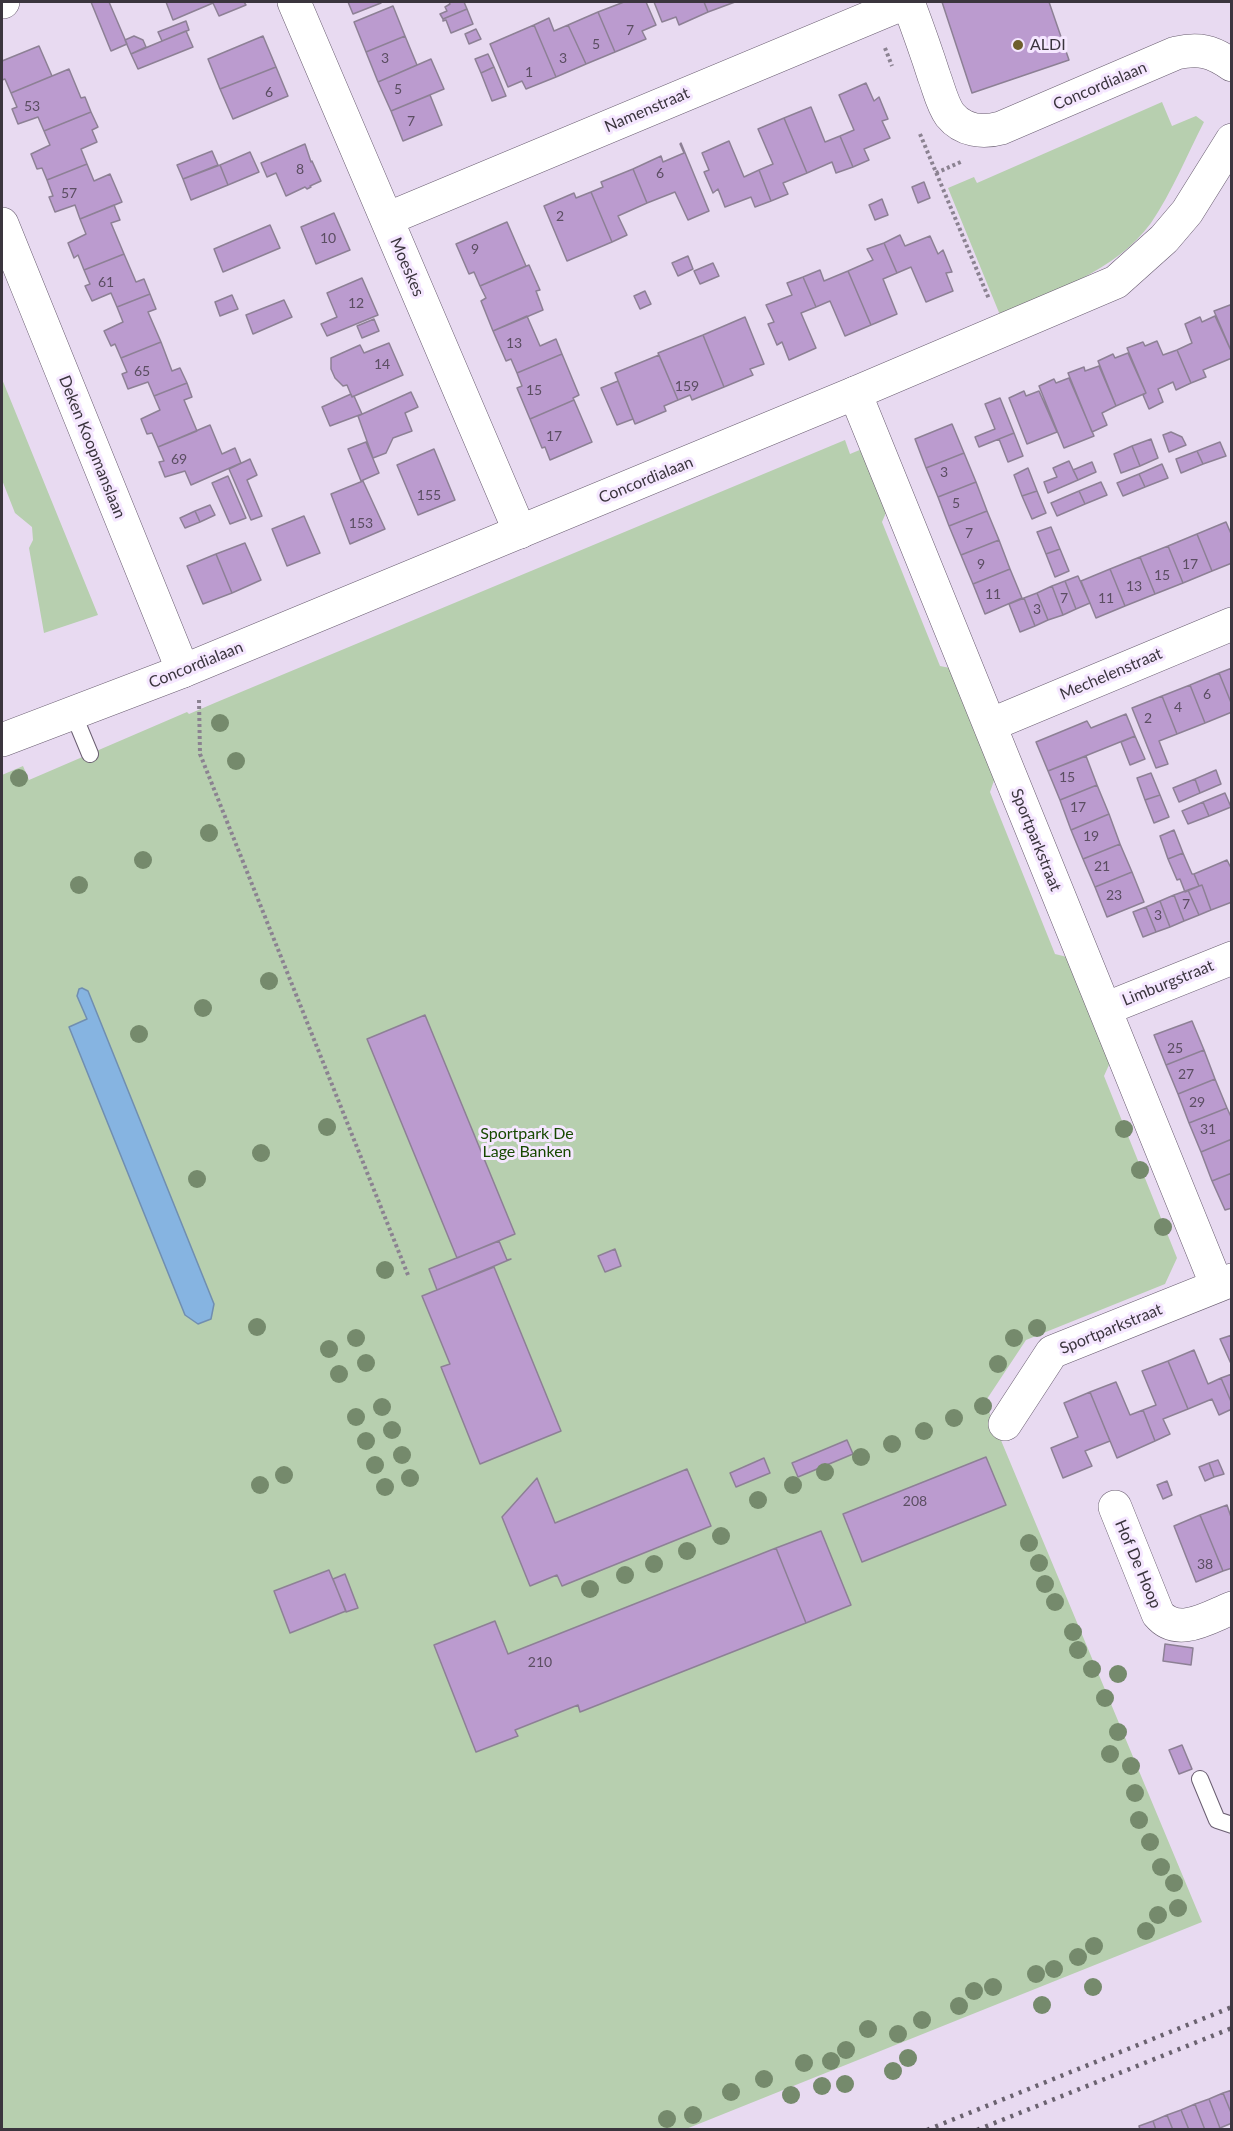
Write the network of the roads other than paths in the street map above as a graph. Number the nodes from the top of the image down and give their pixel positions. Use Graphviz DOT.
graph roads {
  1 [pos="294,2"];
  2 [pos="907,2"];
  3 [pos="1232,66"];
  4 [pos="1232,140"];
  5 [pos="387,219"];
  6 [pos="2,224"];
  7 [pos="855,393"];
  8 [pos="520,532"];
  9 [pos="1232,624"];
  10 [pos="186,669"];
  11 [pos="73,713"];
  12 [pos="990,725"];
  13 [pos="2,740"];
  14 [pos="90,754"];
  15 [pos="1232,958"];
  16 [pos="1105,1009"];
  17 [pos="1224,1283"];
  18 [pos="1005,1424"];
  19 [pos="1114,1507"];
  20 [pos="1232,1608"];
  21 [pos="1200,1779"];
  22 [pos="1232,1825"];
  1 -- 5 [label="street, Moeskes"];
  2 -- 3 [label="street, Concordialaan"];
  2 -- 5 [label="street, Namenstraat"];
  4 -- 7 [label="street, Concordialaan"];
  5 -- 8 [label="street, Moeskes"];
  6 -- 10 [label="street, Deken Koopmanslaan"];
  7 -- 8 [label="street, Concordialaan"];
  7 -- 12 [label="street, Sportparkstraat"];
  8 -- 10 [label="street, Concordialaan"];
  9 -- 12 [label="street, Mechelenstraat"];
  10 -- 11 [label="street, Concordialaan"];
  11 -- 13 [label="street, Concordialaan"];
  11 -- 14 [label="lane"];
  12 -- 16 [label="street, Sportparkstraat"];
  15 -- 16 [label="street, Limburgstraat"];
  16 -- 17 [label="street, Sportparkstraat"];
  17 -- 18 [label="street, Sportparkstraat"];
  19 -- 20 [label="street, Hof De Hoop"];
  21 -- 22 [label="lane"];
}
